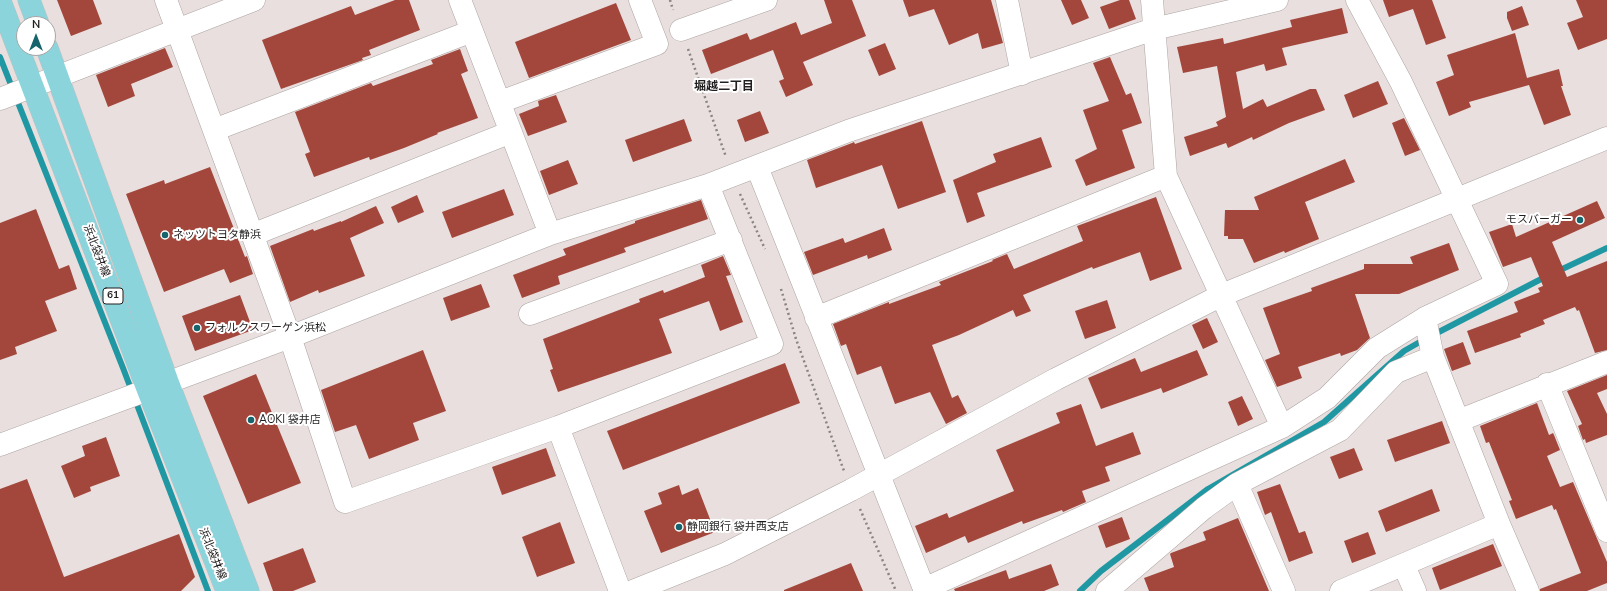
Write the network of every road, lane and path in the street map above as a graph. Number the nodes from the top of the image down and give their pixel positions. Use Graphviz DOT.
graph roads {
  1 [pos="28,0"];
  2 [pos="166,0"];
  3 [pos="254,0"];
  4 [pos="460,0"];
  5 [pos="640,0"];
  6 [pos="670,0"];
  7 [pos="766,0"];
  8 [pos="1007,0"];
  9 [pos="1152,0"];
  10 [pos="1276,0"];
  11 [pos="1357,0"];
  12 [pos="0,1"];
  13 [pos="35,16"];
  14 [pos="1154,29"];
  15 [pos="177,30"];
  16 [pos="681,30"];
  17 [pos="472,31"];
  18 [pos="50,56"];
  19 [pos="1022,74"];
  20 [pos="58,78"];
  21 [pos="33,87"];
  22 [pos="0,100"];
  23 [pos="500,102"];
  24 [pos="214,130"];
  25 [pos="511,132"];
  26 [pos="1607,138"];
  27 [pos="756,167"];
  28 [pos="1166,176"];
  29 [pos="732,177"];
  30 [pos="708,185"];
  31 [pos="1456,198"];
  32 [pos="252,234"];
  33 [pos="550,234"];
  34 [pos="731,240"];
  35 [pos="767,253"];
  36 [pos="780,288"];
  37 [pos="1222,295"];
  38 [pos="530,314"];
  39 [pos="816,318"];
  40 [pos="1425,318"];
  41 [pos="290,337"];
  42 [pos="1433,358"];
  43 [pos="1607,362"];
  44 [pos="1547,384"];
  45 [pos="158,386"];
  46 [pos="1458,421"];
  47 [pos="558,427"];
  48 [pos="1282,427"];
  49 [pos="0,445"];
  50 [pos="878,475"];
  51 [pos="1237,484"];
  52 [pos="851,490"];
  53 [pos="1499,524"];
  54 [pos="1607,531"];
  55 [pos="1404,566"];
  56 [pos="924,590"];
  57 [pos="227,591"];
  58 [pos="248,591"];
  59 [pos="620,591"];
  60 [pos="633,591"];
  61 [pos="896,591"];
  62 [pos="1107,591"];
  63 [pos="1284,591"];
  64 [pos="1342,591"];
  65 [pos="1415,591"];
  66 [pos="1528,591"];
  1 -- 13 [label="main road"];
  2 -- 15 [label="street"];
  3 -- 15 [label="street"];
  4 -- 17 [label="street"];
  5 -- 23 [label="street"];
  6 -- 16 [label="path"];
  7 -- 16 [label="street"];
  8 -- 19 [label="street"];
  9 -- 14 [label="street"];
  10 -- 14 [label="street"];
  11 -- 31 [label="street"];
  12 -- 21 [label="main road, 浜北袋井線 / 61"];
  14 -- 19 [label="street"];
  14 -- 28 [label="street"];
  15 -- 20 [label="street"];
  15 -- 24 [label="street"];
  16 -- 29 [label="path"];
  17 -- 23 [label="street"];
  17 -- 24 [label="street"];
  18 -- 20 [label="main road, 浜北袋井線 / 61"];
  19 -- 27 [label="street"];
  20 -- 21 [label="street"];
  20 -- 45 [label="main road, 浜北袋井線 / 61"];
  21 -- 22 [label="street"];
  21 -- 45 [label="main road, 浜北袋井線 / 61"];
  23 -- 25 [label="street"];
  24 -- 32 [label="street"];
  25 -- 32 [label="street"];
  25 -- 33 [label="street"];
  26 -- 31 [label="street"];
  27 -- 29 [label="street"];
  27 -- 39 [label="street"];
  28 -- 37 [label="street"];
  28 -- 39 [label="street"];
  29 -- 30 [label="street"];
  29 -- 35 [label="path"];
  30 -- 33 [label="street"];
  30 -- 34 [label="street"];
  31 -- 37 [label="street"];
  31 -- 40 [label="street"];
  32 -- 41 [label="street"];
  33 -- 41 [label="street"];
  34 -- 38 [label="street"];
  34 -- 47 [label="street"];
  36 -- 52 [label="path"];
  37 -- 48 [label="street"];
  37 -- 50 [label="street"];
  39 -- 50 [label="street"];
  40 -- 42 [label="street"];
  40 -- 48 [label="street"];
  41 -- 45 [label="street"];
  41 -- 47 [label="street"];
  42 -- 46 [label="street"];
  42 -- 51 [label="street"];
  43 -- 44 [label="street"];
  44 -- 46 [label="street"];
  44 -- 54 [label="street"];
  45 -- 49 [label="street"];
  45 -- 57 [label="main road, 浜北袋井線 / 61"];
  45 -- 58 [label="main road, 浜北袋井線 / 61"];
  46 -- 53 [label="street"];
  47 -- 59 [label="street"];
  48 -- 56 [label="street"];
  50 -- 52 [label="street"];
  50 -- 56 [label="street"];
  51 -- 62 [label="street"];
  51 -- 63 [label="street"];
  52 -- 60 [label="street"];
  52 -- 61 [label="path"];
  53 -- 55 [label="street"];
  53 -- 66 [label="street"];
  55 -- 64 [label="street"];
  55 -- 65 [label="street"];
}
